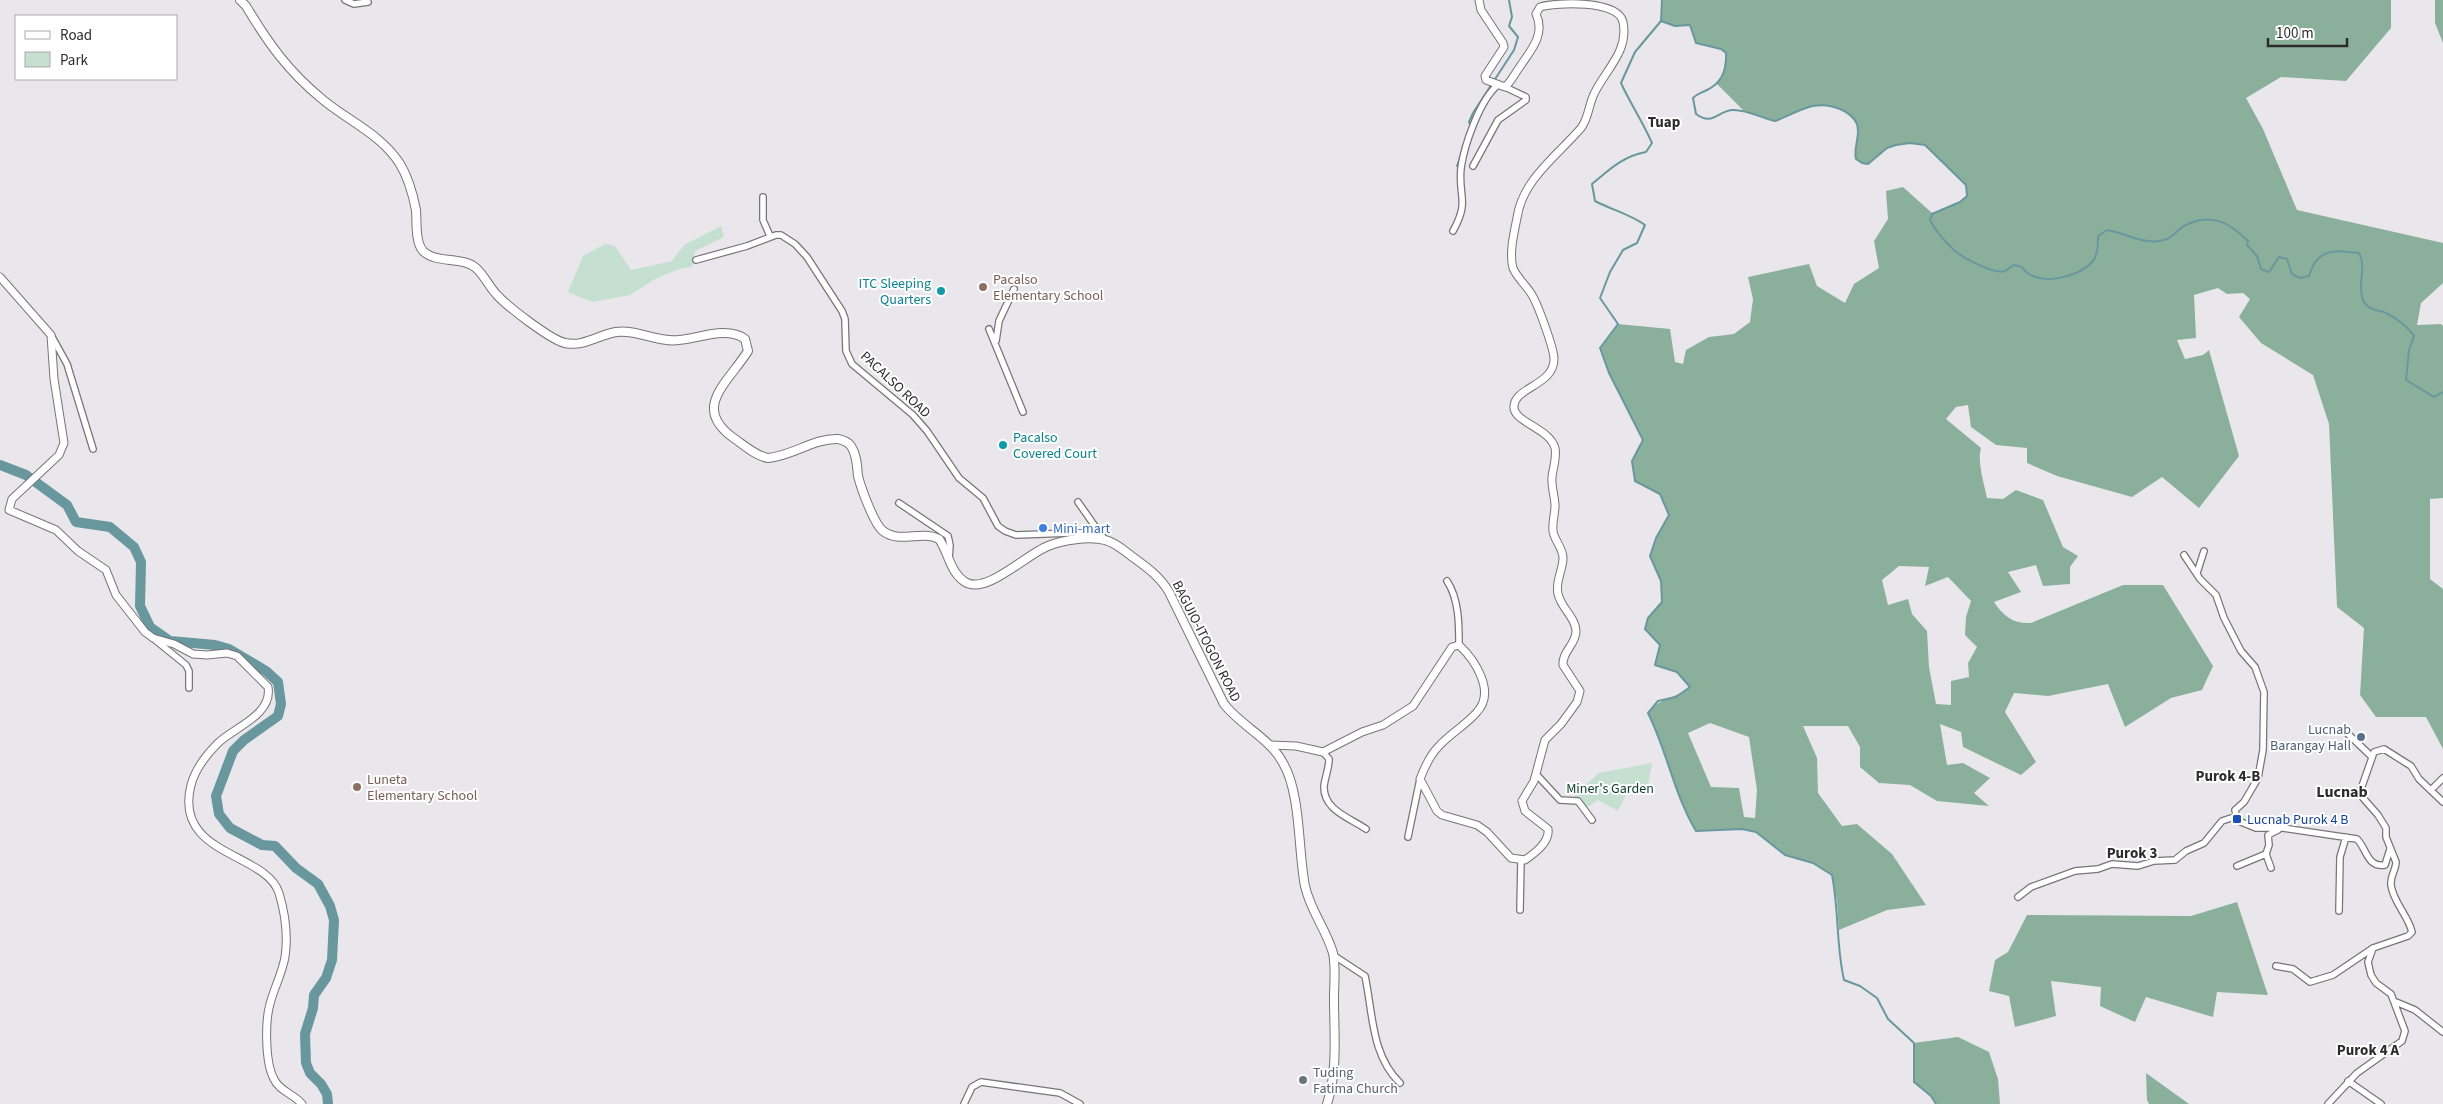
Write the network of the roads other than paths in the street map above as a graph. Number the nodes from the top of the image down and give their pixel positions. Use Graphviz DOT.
graph roads {
  1 [pos="346,0"];
  2 [pos="1479,0"];
  3 [pos="245,2"];
  4 [pos="368,2"];
  5 [pos="1501,86"];
  6 [pos="1473,166"];
  7 [pos="763,197"];
  8 [pos="1452,231"];
  9 [pos="770,236"];
  10 [pos="696,260"];
  11 [pos="0,277"];
  12 [pos="1014,289"];
  13 [pos="989,329"];
  14 [pos="52,336"];
  15 [pos="996,341"];
  16 [pos="1024,412"];
  17 [pos="94,449"];
  18 [pos="1078,502"];
  19 [pos="899,503"];
  20 [pos="1099,532"];
  21 [pos="1105,540"];
  22 [pos="2204,551"];
  23 [pos="2184,555"];
  24 [pos="949,561"];
  25 [pos="2197,574"];
  26 [pos="1447,581"];
  27 [pos="152,638"];
  28 [pos="1459,645"];
  29 [pos="189,688"];
  30 [pos="2348,734"];
  31 [pos="1269,745"];
  32 [pos="1323,752"];
  33 [pos="2371,756"];
  34 [pos="1536,774"];
  35 [pos="2443,778"];
  36 [pos="1420,779"];
  37 [pos="2431,790"];
  38 [pos="2443,802"];
  39 [pos="2237,819"];
  40 [pos="1592,820"];
  41 [pos="2282,828"];
  42 [pos="1366,829"];
  43 [pos="1408,837"];
  44 [pos="2346,837"];
  45 [pos="2390,847"];
  46 [pos="2266,854"];
  47 [pos="1520,860"];
  48 [pos="2237,866"];
  49 [pos="2271,868"];
  50 [pos="2018,897"];
  51 [pos="1520,910"];
  52 [pos="2339,911"];
  53 [pos="2372,948"];
  54 [pos="1333,956"];
  55 [pos="2276,966"];
  56 [pos="2396,1002"];
  57 [pos="2443,1032"];
  58 [pos="2348,1081"];
  59 [pos="1400,1083"];
  60 [pos="302,1104"];
  61 [pos="964,1104"];
  62 [pos="1080,1104"];
  63 [pos="1326,1104"];
  64 [pos="2328,1104"];
  65 [pos="2381,1104"];
  1 -- 4 [label="street"];
  2 -- 5 [label="street"];
  3 -- 24 [label="main road"];
  5 -- 6 [label="street"];
  5 -- 8 [label="street"];
  5 -- 34 [label="street"];
  7 -- 9 [label="street"];
  9 -- 10 [label="street"];
  9 -- 20 [label="street, PACALSO ROAD"];
  11 -- 14 [label="street"];
  12 -- 15 [label="street"];
  13 -- 15 [label="street"];
  14 -- 17 [label="street"];
  14 -- 27 [label="street"];
  15 -- 16 [label="street"];
  18 -- 20 [label="street"];
  19 -- 24 [label="street"];
  20 -- 21 [label="street"];
  21 -- 24 [label="main road"];
  21 -- 31 [label="main road, BAGUIO-ITOGON ROAD"];
  22 -- 25 [label="street"];
  23 -- 25 [label="street"];
  25 -- 39 [label="street"];
  26 -- 28 [label="street"];
  27 -- 29 [label="street"];
  27 -- 60 [label="street"];
  28 -- 32 [label="street"];
  28 -- 36 [label="street"];
  30 -- 33 [label="street"];
  31 -- 32 [label="street"];
  31 -- 54 [label="main road, BAGUIO-ITOGON ROAD"];
  32 -- 42 [label="street"];
  33 -- 37 [label="street"];
  33 -- 45 [label="street"];
  34 -- 40 [label="street"];
  34 -- 47 [label="street"];
  35 -- 37 [label="street"];
  36 -- 43 [label="street"];
  36 -- 47 [label="street"];
  37 -- 38 [label="street"];
  39 -- 41 [label="street"];
  39 -- 50 [label="street"];
  41 -- 44 [label="street"];
  41 -- 46 [label="street"];
  44 -- 45 [label="street"];
  44 -- 52 [label="street"];
  45 -- 53 [label="street"];
  46 -- 48 [label="street"];
  46 -- 49 [label="street"];
  47 -- 51 [label="street"];
  53 -- 55 [label="street"];
  53 -- 56 [label="street"];
  54 -- 59 [label="street"];
  54 -- 63 [label="main road, BAGUIO-ITOGON ROAD"];
  56 -- 57 [label="street"];
  56 -- 58 [label="street"];
  58 -- 64 [label="street"];
  58 -- 65 [label="street"];
  61 -- 62 [label="street"];
}
